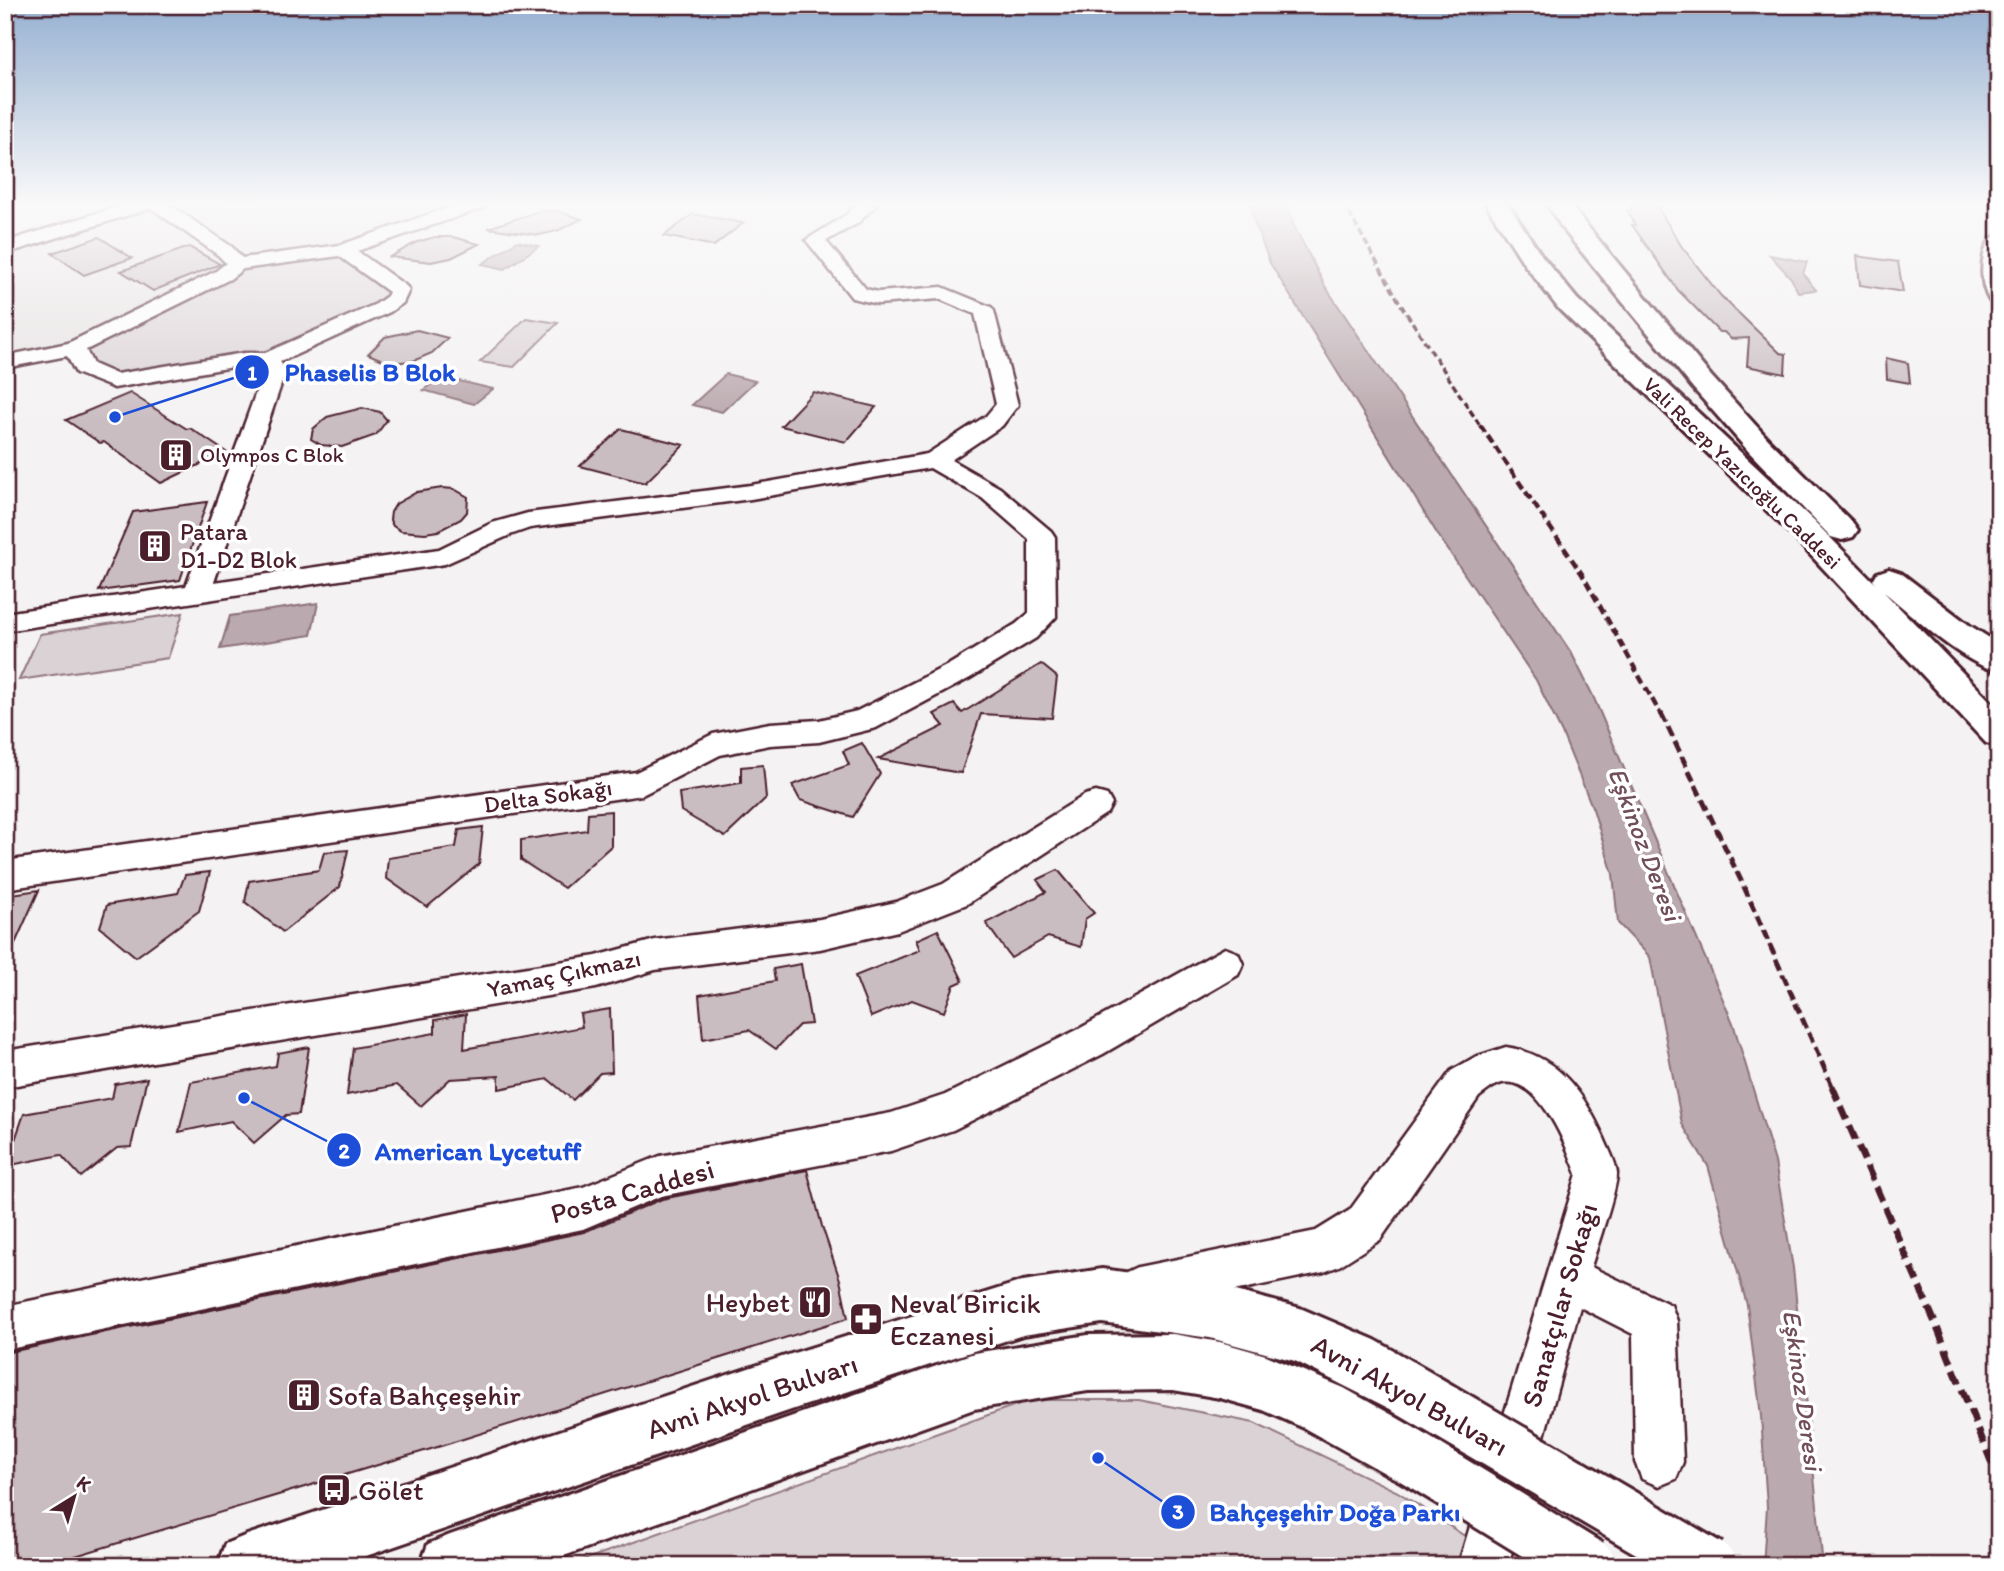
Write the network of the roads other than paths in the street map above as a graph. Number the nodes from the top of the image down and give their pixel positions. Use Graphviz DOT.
graph roads {
  1 [pos="218,277"];
  2 [pos="381,277"];
  3 [pos="845,277"];
  4 [pos="1547,277"];
  5 [pos="1615,277"];
  6 [pos="1994,277"];
  7 [pos="1999,296"];
  8 [pos="74,348"];
  9 [pos="268,360"];
  10 [pos="5,362"];
  11 [pos="934,460"];
  12 [pos="1889,580"];
  13 [pos="197,593"];
  14 [pos="5,622"];
  15 [pos="1999,660"];
  16 [pos="1999,698"];
  17 [pos="1999,733"];
  18 [pos="1096,804"];
  19 [pos="5,875"];
  20 [pos="1226,964"];
  21 [pos="5,1069"];
  22 [pos="1567,1278"];
  23 [pos="1102,1296"];
  24 [pos="5,1328"];
  25 [pos="1659,1462"];
  26 [pos="247,1566"];
  27 [pos="450,1566"];
  28 [pos="1483,1566"];
  29 [pos="1589,1566"];
  30 [pos="1709,1566"];
  1 -- 8 [label="street"];
  2 -- 9 [label="street"];
  3 -- 11 [label="street"];
  4 -- 17 [label="main road, Vali Recep Yazıcıoğlu Caddesi"];
  5 -- 12 [label="main road, Vali Recep Yazıcıoğlu Caddesi"];
  6 -- 7 [label="main road"];
  8 -- 9 [label="street"];
  8 -- 10 [label="street"];
  9 -- 13 [label="street"];
  11 -- 13 [label="street"];
  11 -- 19 [label="street, Delta Sokağı"];
  12 -- 15 [label="main road"];
  12 -- 16 [label="main road, Vali Recep Yazıcıoğlu Caddesi"];
  13 -- 14 [label="street"];
  18 -- 21 [label="street, Yamaç Çıkmazı"];
  20 -- 24 [label="street, Posta Caddesi"];
  22 -- 23 [label="street, Sanatçılar Sokağı"];
  22 -- 25 [label="street"];
  22 -- 28 [label="street, Sanatçılar Sokağı"];
  23 -- 26 [label="main road, Avni Akyol Bulvarı"];
  23 -- 30 [label="main road, Avni Akyol Bulvarı, bridge"];
  27 -- 29 [label="main road, Avni Akyol Bulvarı, bridge"];
}
